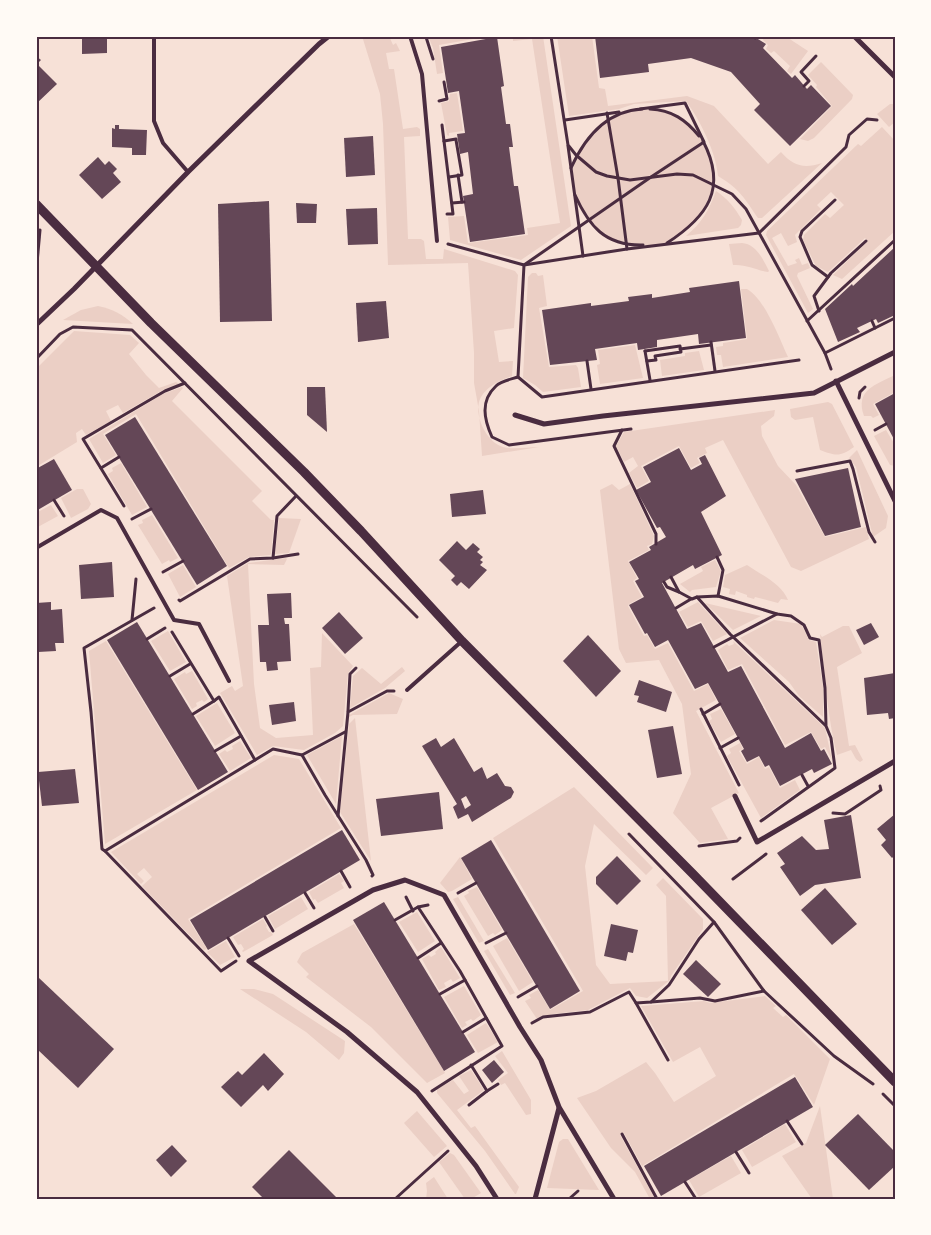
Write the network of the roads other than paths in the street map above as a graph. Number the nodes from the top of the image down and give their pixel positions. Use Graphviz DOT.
graph roads {
  1 [pos="154,36"];
  2 [pos="329,36"];
  3 [pos="410,36"];
  4 [pos="854,36"];
  5 [pos="895,78"];
  6 [pos="188,172"];
  7 [pos="36,204"];
  8 [pos="437,241"];
  9 [pos="96,265"];
  10 [pos="36,325"];
  11 [pos="895,352"];
  12 [pos="836,381"];
  13 [pos="515,415"];
  14 [pos="895,501"];
  15 [pos="36,548"];
  16 [pos="462,641"];
  17 [pos="229,681"];
  18 [pos="407,690"];
  19 [pos="895,762"];
  20 [pos="735,796"];
  21 [pos="895,1082"];
  22 [pos="560,1108"];
  23 [pos="496,1199"];
  24 [pos="535,1199"];
  25 [pos="614,1199"];
  1 -- 6 [label="lane"];
  2 -- 6 [label="street"];
  3 -- 8 [label="lane"];
  4 -- 5 [label="street"];
  6 -- 9 [label="street"];
  7 -- 9 [label="street"];
  9 -- 10 [label="street"];
  9 -- 16 [label="street"];
  11 -- 12 [label="street"];
  12 -- 13 [label="street"];
  12 -- 14 [label="street"];
  15 -- 17 [label="lane"];
  16 -- 18 [label="lane"];
  16 -- 21 [label="street"];
  19 -- 20 [label="street"];
  22 -- 23 [label="street"];
  22 -- 24 [label="street"];
  22 -- 25 [label="street"];
}
